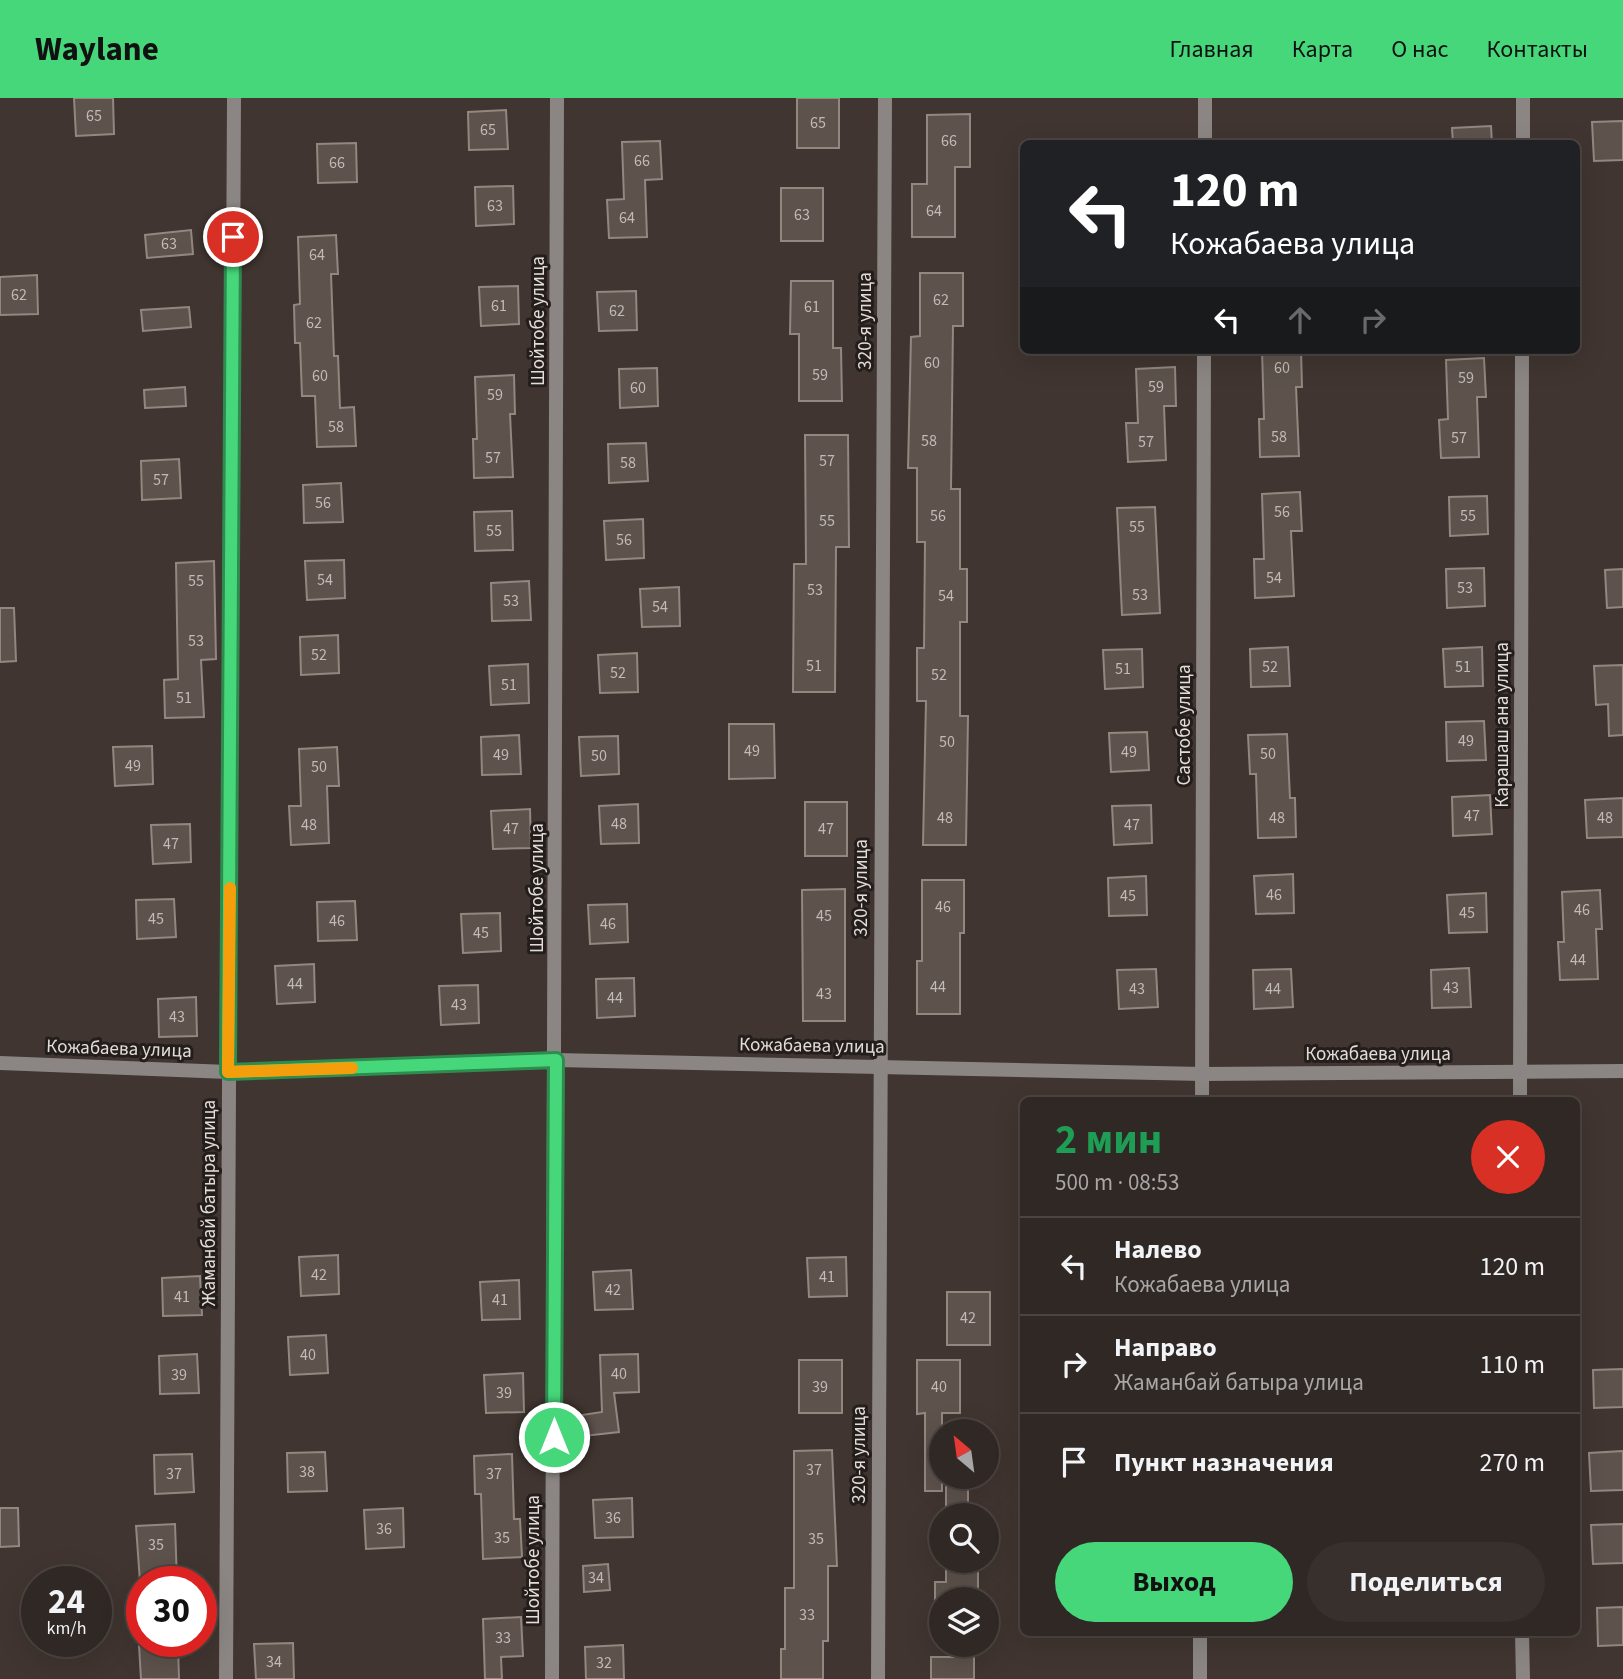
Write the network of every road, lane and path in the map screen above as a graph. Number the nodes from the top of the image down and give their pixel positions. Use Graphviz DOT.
graph roads {
  1 [pos="234,98"];
  2 [pos="557,98"];
  3 [pos="886,98"];
  4 [pos="1205,98"];
  5 [pos="1523,98"];
  6 [pos="1205,140"];
  7 [pos="1523,140"];
  8 [pos="1204,354"];
  9 [pos="1522,354"];
  10 [pos="556,1060"];
  11 [pos="0,1063"];
  12 [pos="879,1067"];
  13 [pos="1623,1071"];
  14 [pos="228,1072"];
  15 [pos="1520,1073"];
  16 [pos="1202,1074"];
  17 [pos="1202,1097"];
  18 [pos="1520,1097"];
  19 [pos="1200,1636"];
  20 [pos="1522,1636"];
  21 [pos="226,1679"];
  22 [pos="552,1679"];
  23 [pos="878,1679"];
  24 [pos="1200,1679"];
  25 [pos="1523,1679"];
  1 -- 14 [label="street, Жаманбай батыра улица"];
  2 -- 10 [label="street, Шойтобе улица"];
  3 -- 12 [label="street, 320-я улица"];
  4 -- 6 [label="street"];
  5 -- 7 [label="street"];
  8 -- 16 [label="street, Састобе улица"];
  9 -- 15 [label="street, Карашаш ана улица"];
  10 -- 12 [label="street, Кожабаева улица"];
  10 -- 14 [label="street, Кожабаева улица"];
  10 -- 22 [label="street, Шойтобе улица"];
  11 -- 14 [label="street, Кожабаева улица"];
  12 -- 16 [label="street, Кожабаева улица"];
  12 -- 23 [label="street, 320-я улица"];
  13 -- 15 [label="street, Кожабаева улица"];
  14 -- 21 [label="street, Жаманбай батыра улица"];
  15 -- 16 [label="street, Кожабаева улица"];
  15 -- 18 [label="street, Карашаш ана улица"];
  16 -- 17 [label="street, Састобе улица"];
  19 -- 24 [label="street"];
  20 -- 25 [label="street"];
}
